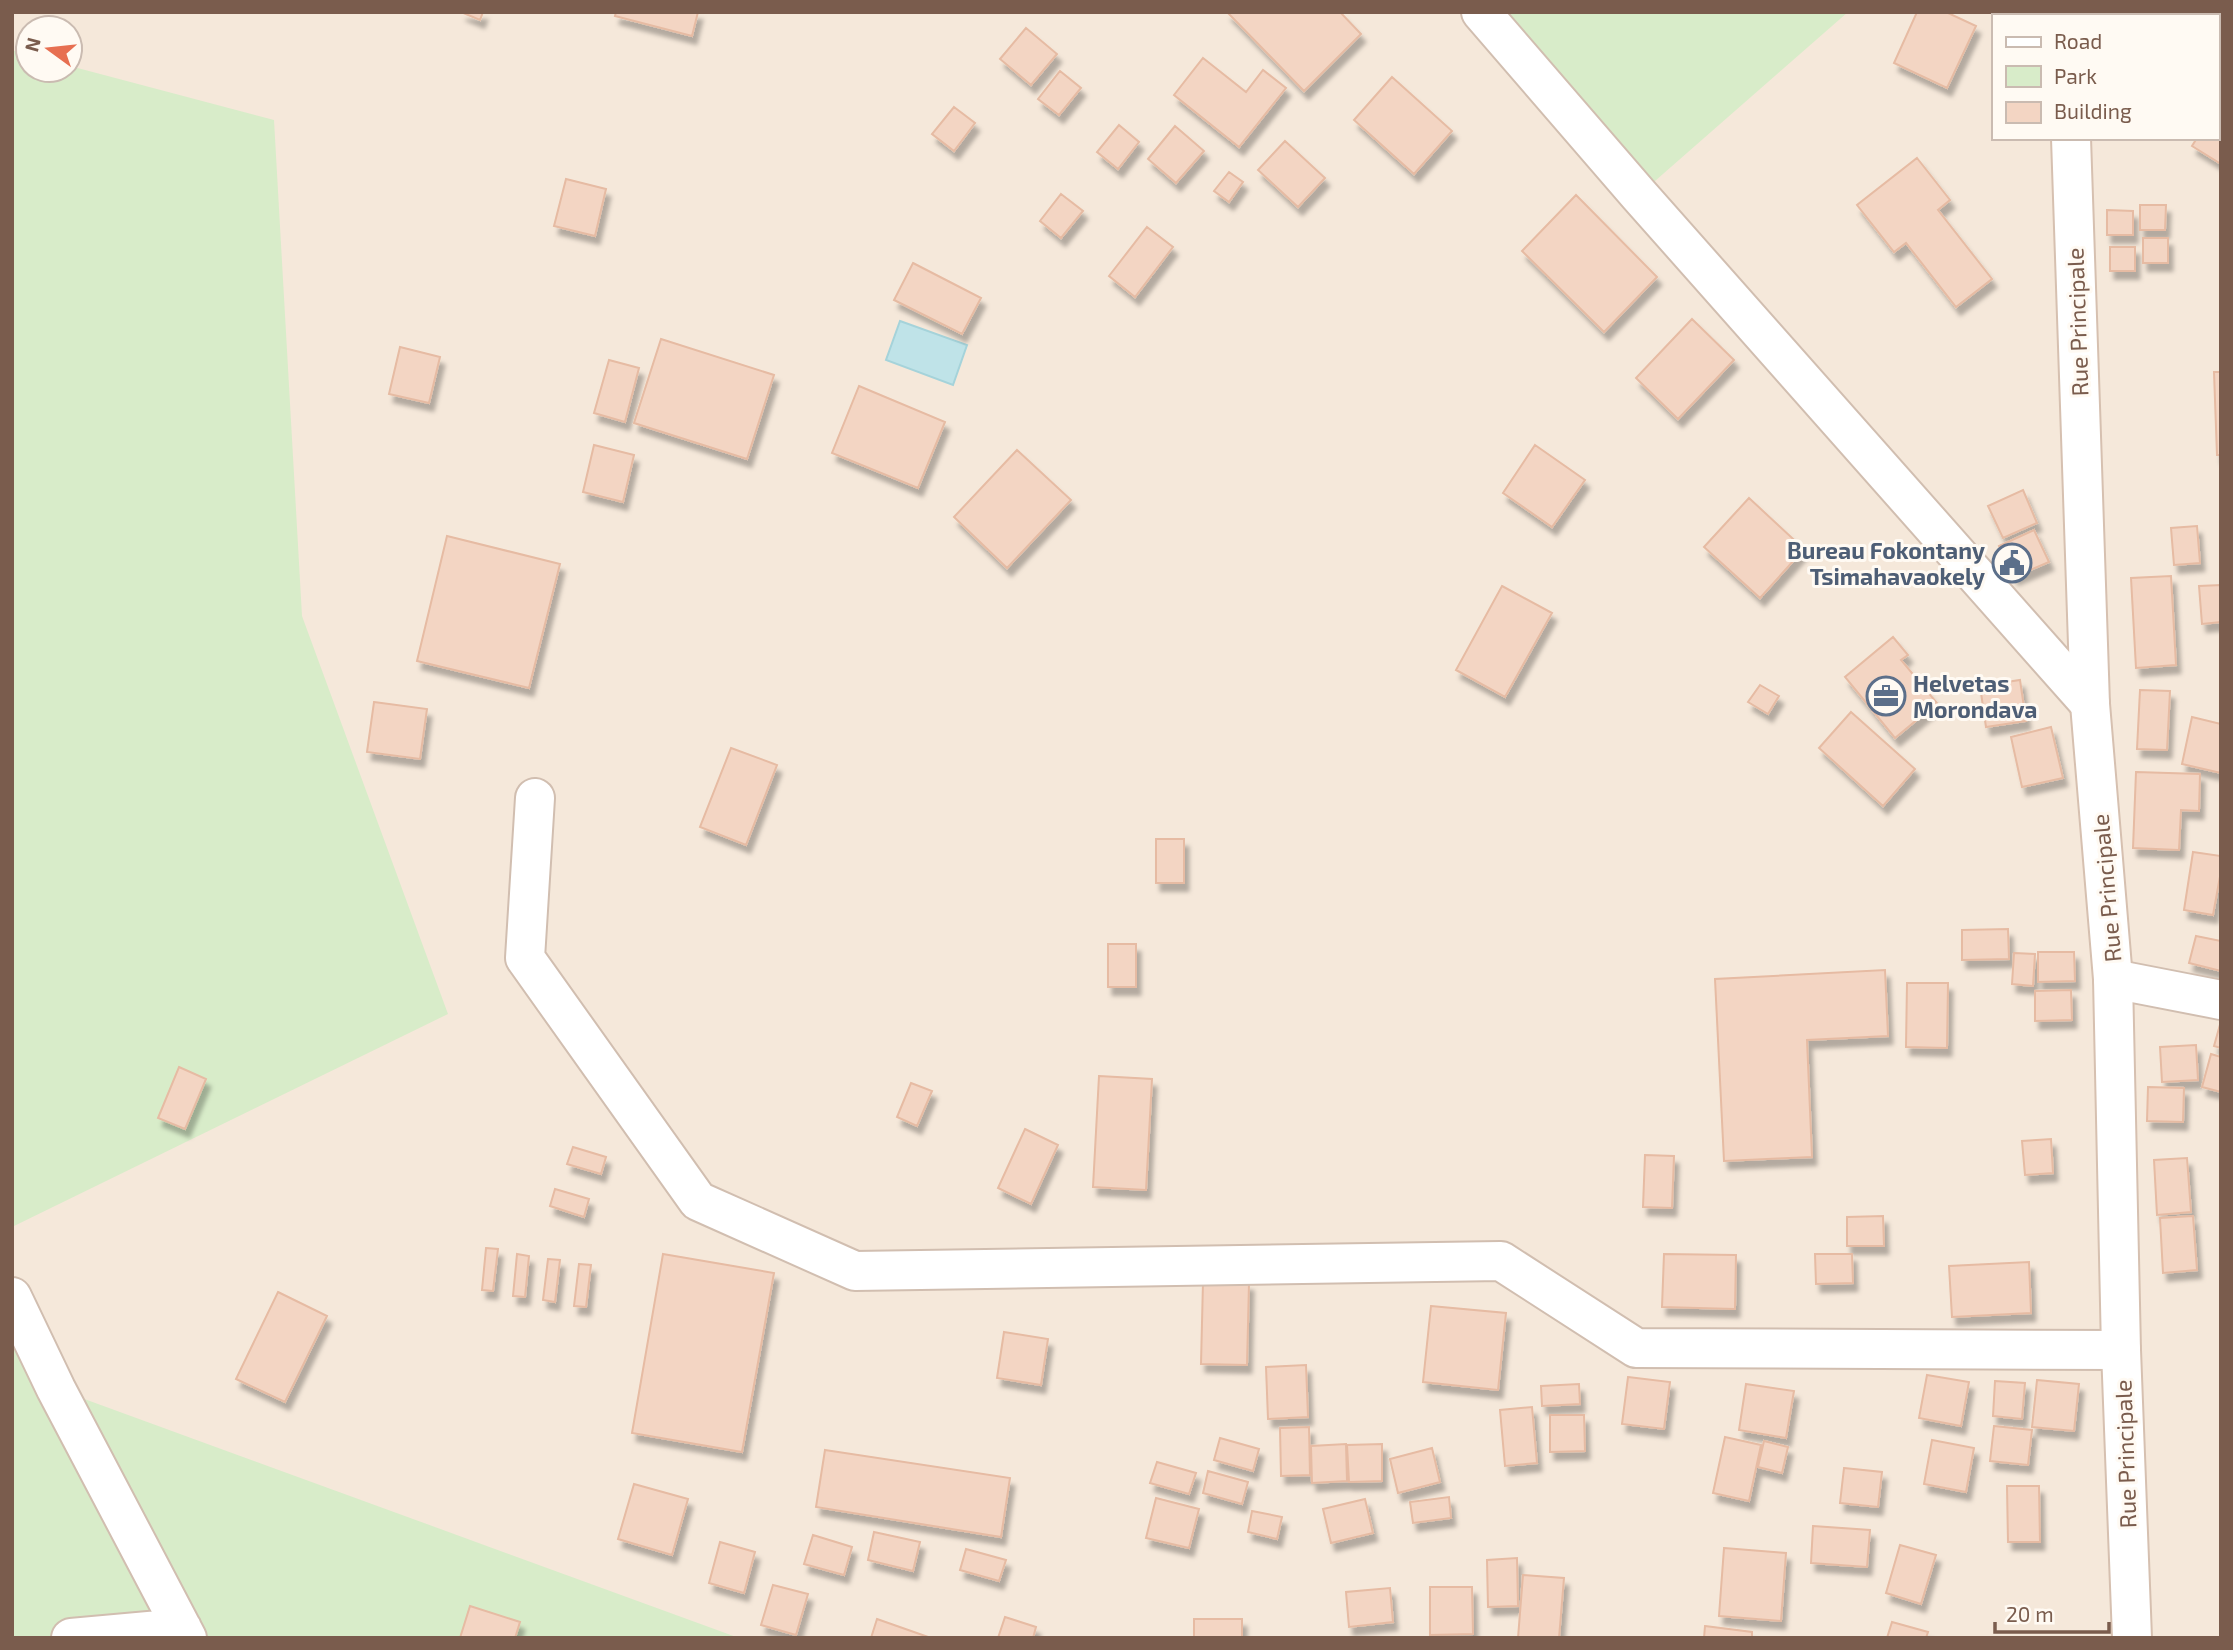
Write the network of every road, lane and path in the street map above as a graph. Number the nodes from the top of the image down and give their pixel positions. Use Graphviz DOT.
graph roads {
  1 [pos="1482,12"];
  2 [pos="2071,140"];
  3 [pos="2090,704"];
  4 [pos="535,798"];
  5 [pos="2113,979"];
  6 [pos="2221,1000"];
  7 [pos="12,1297"];
  8 [pos="2121,1350"];
  9 [pos="185,1633"];
  10 [pos="71,1638"];
  11 [pos="2132,1638"];
  1 -- 3 [label="street"];
  2 -- 3 [label="street, Rue Principale"];
  3 -- 5 [label="street, Rue Principale"];
  4 -- 8 [label="street"];
  5 -- 6 [label="street"];
  5 -- 8 [label="street, Rue Principale"];
  7 -- 9 [label="street"];
  8 -- 11 [label="street, Rue Principale"];
  9 -- 10 [label="street"];
}
